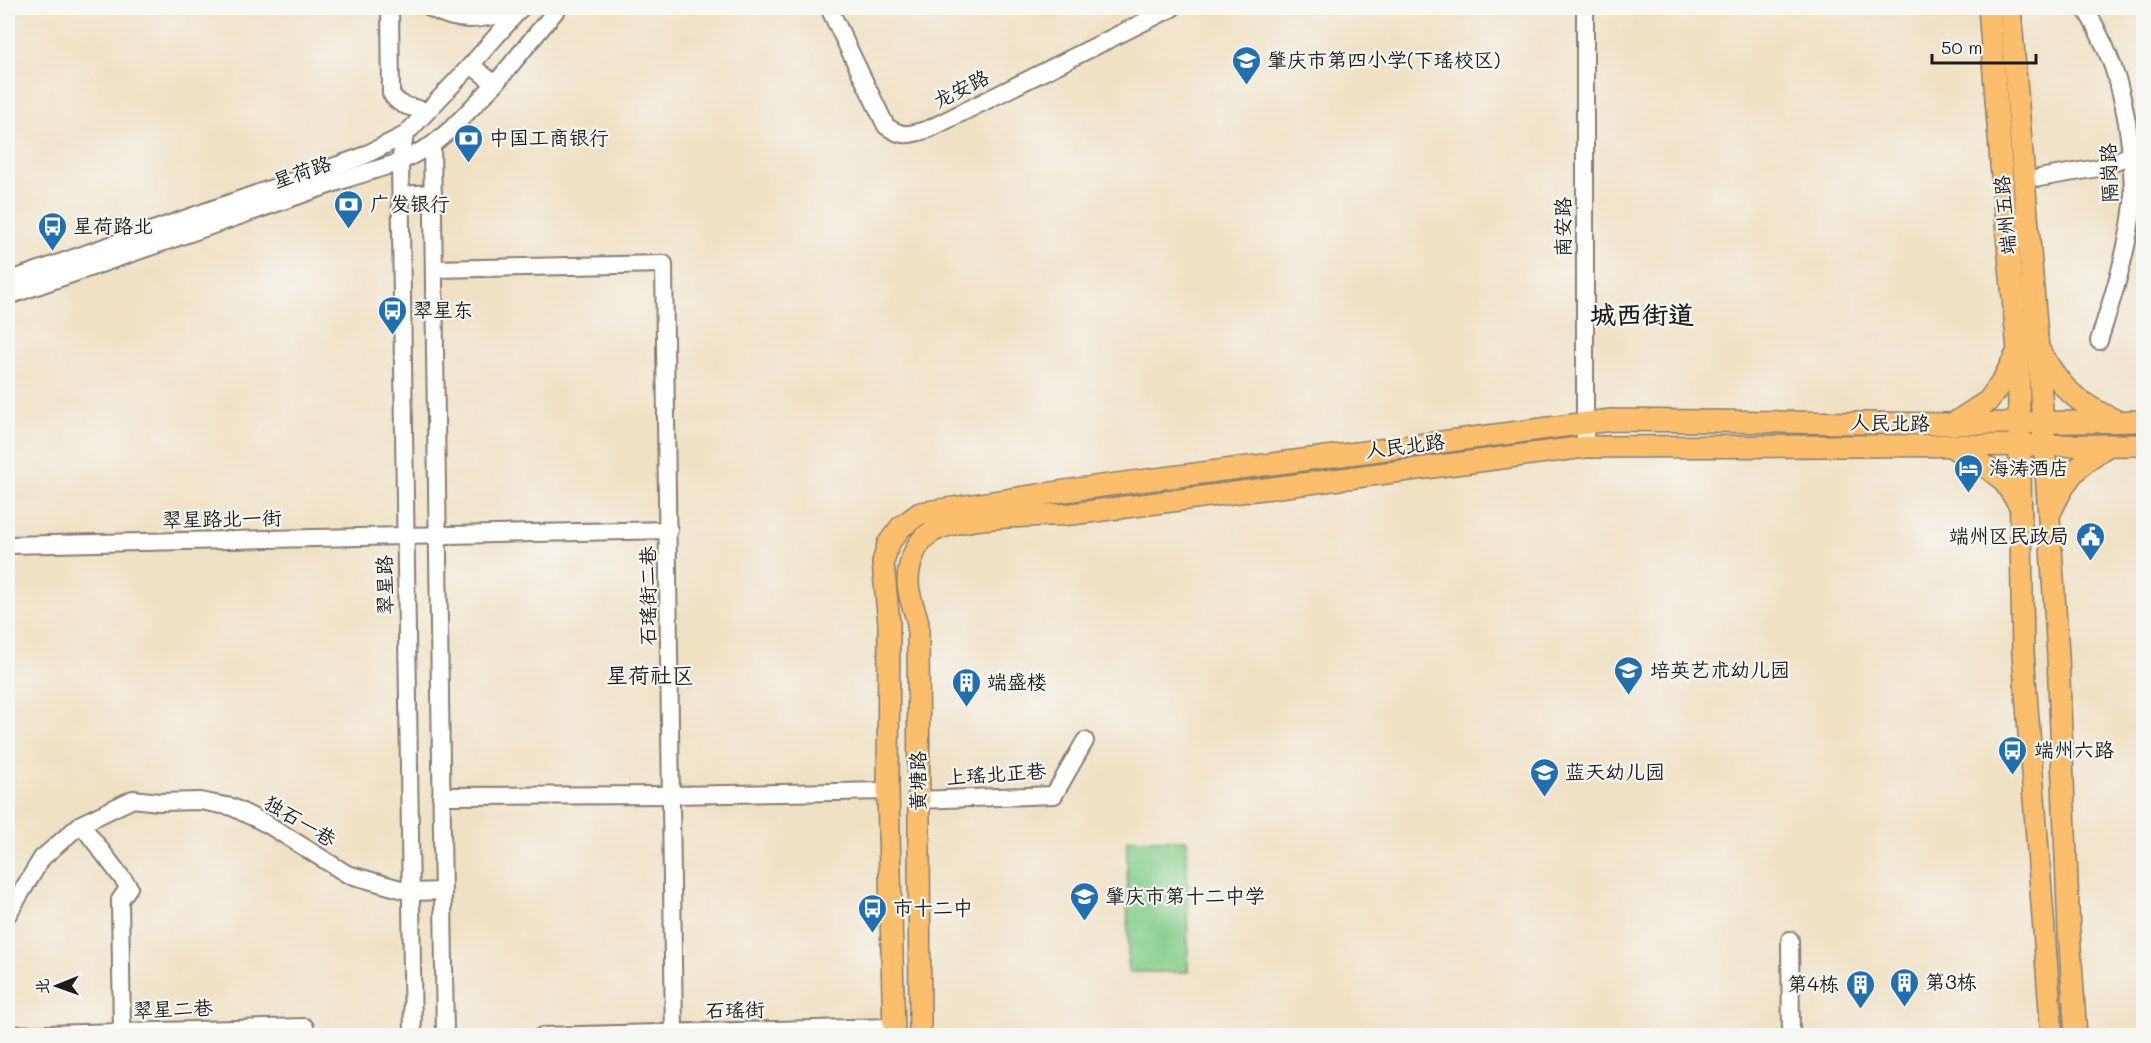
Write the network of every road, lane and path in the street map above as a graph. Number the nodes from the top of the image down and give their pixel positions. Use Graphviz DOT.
graph roads {
  1 [pos="390,8"];
  2 [pos="431,8"];
  3 [pos="558,8"];
  4 [pos="829,8"];
  5 [pos="1172,8"];
  6 [pos="1585,8"];
  7 [pos="1989,8"];
  8 [pos="2010,8"];
  9 [pos="2085,8"];
  10 [pos="519,9"];
  11 [pos="1154,11"];
  12 [pos="471,65"];
  13 [pos="495,84"];
  14 [pos="427,111"];
  15 [pos="405,135"];
  16 [pos="432,145"];
  17 [pos="2131,154"];
  18 [pos="400,162"];
  19 [pos="2039,178"];
  20 [pos="433,193"];
  21 [pos="401,195"];
  22 [pos="434,269"];
  23 [pos="8,281"];
  24 [pos="8,296"];
  25 [pos="2099,341"];
  26 [pos="2028,350"];
  27 [pos="2119,421"];
  28 [pos="2144,421"];
  29 [pos="2042,422"];
  30 [pos="1584,423"];
  31 [pos="2019,423"];
  32 [pos="1960,424"];
  33 [pos="1958,445"];
  34 [pos="2019,445"];
  35 [pos="2043,445"];
  36 [pos="2109,445"];
  37 [pos="2144,445"];
  38 [pos="1585,447"];
  39 [pos="2019,504"];
  40 [pos="2048,519"];
  41 [pos="669,530"];
  42 [pos="929,533"];
  43 [pos="438,535"];
  44 [pos="406,536"];
  45 [pos="8,545"];
  46 [pos="889,623"];
  47 [pos="1084,741"];
  48 [pos="888,791"];
  49 [pos="671,795"];
  50 [pos="441,796"];
  51 [pos="917,800"];
  52 [pos="81,824"];
  53 [pos="443,891"];
  54 [pos="411,892"];
  55 [pos="8,914"];
  56 [pos="1790,940"];
  57 [pos="305,1031"];
  58 [pos="893,1031"];
  59 [pos="122,1032"];
  60 [pos="674,1034"];
  61 [pos="8,1035"];
  62 [pos="412,1035"];
  63 [pos="445,1035"];
  64 [pos="542,1035"];
  65 [pos="920,1035"];
  66 [pos="1791,1035"];
  67 [pos="2052,1035"];
  68 [pos="2076,1035"];
  1 -- 14 [label="street"];
  2 -- 10 [label="street"];
  3 -- 13 [label="street, 星荷路"];
  4 -- 11 [label="street, 龙安路"];
  5 -- 11 [label="street, 龙安路"];
  6 -- 30 [label="street, 南安路"];
  7 -- 26 [label="main road, 端州五路"];
  8 -- 26 [label="main road, 端州五路"];
  9 -- 17 [label="street, 隔岗路"];
  10 -- 12 [label="street, 星荷路"];
  12 -- 13 [label="street"];
  12 -- 14 [label="street, 星荷路"];
  13 -- 16 [label="street, 星荷路"];
  14 -- 15 [label="street, 星荷路"];
  15 -- 18 [label="street, 翠星路"];
  15 -- 23 [label="street, 星荷路"];
  16 -- 18 [label="street, 星荷路"];
  16 -- 20 [label="street"];
  17 -- 19 [label="street"];
  17 -- 25 [label="street, 隔岗路"];
  18 -- 21 [label="street, 翠星路"];
  18 -- 24 [label="street, 星荷路"];
  20 -- 21 [label="street"];
  20 -- 22 [label="street"];
  21 -- 44 [label="street, 翠星路"];
  22 -- 41 [label="street, 石瑶街二巷"];
  22 -- 43 [label="street"];
  26 -- 27 [label="main road"];
  26 -- 29 [label="main road, 端州五路"];
  26 -- 31 [label="main road, 端州五路"];
  26 -- 32 [label="main road"];
  27 -- 28 [label="main road, 人民北路"];
  27 -- 29 [label="main road, 人民北路"];
  29 -- 31 [label="main road, 人民北路"];
  29 -- 35 [label="main road, 端州五路"];
  30 -- 32 [label="main road, 人民北路"];
  30 -- 38 [label="street, 南安路"];
  30 -- 46 [label="main road, 人民北路"];
  31 -- 32 [label="main road, 人民北路"];
  31 -- 34 [label="main road, 端州五路"];
  32 -- 33 [label="main road"];
  33 -- 34 [label="main road, 人民北路"];
  33 -- 38 [label="main road, 人民北路"];
  33 -- 39 [label="main road"];
  34 -- 35 [label="main road, 人民北路"];
  34 -- 39 [label="main road"];
  35 -- 36 [label="main road, 人民北路"];
  35 -- 40 [label="main road"];
  36 -- 37 [label="main road, 人民北路"];
  36 -- 40 [label="main road"];
  38 -- 42 [label="main road, 人民北路"];
  39 -- 67 [label="main road"];
  40 -- 68 [label="main road"];
  41 -- 43 [label="street, 翠星路北一街"];
  41 -- 49 [label="street, 石瑶街二巷"];
  42 -- 51 [label="main road, 黄塘路"];
  43 -- 44 [label="street, 翠星路北一街"];
  43 -- 50 [label="street"];
  44 -- 45 [label="street, 翠星路北一街"];
  44 -- 54 [label="street, 翠星路"];
  46 -- 48 [label="main road, 黄塘路"];
  47 -- 51 [label="street, 上瑶北正巷"];
  48 -- 49 [label="street"];
  48 -- 58 [label="main road, 黄塘路"];
  49 -- 50 [label="street"];
  49 -- 60 [label="street, 石瑶街二巷"];
  50 -- 53 [label="street"];
  51 -- 65 [label="main road, 黄塘路"];
  52 -- 54 [label="street, 独石一巷"];
  52 -- 55 [label="street"];
  52 -- 59 [label="street"];
  53 -- 54 [label="street, 独石一巷"];
  53 -- 63 [label="street"];
  54 -- 62 [label="street, 翠星路"];
  56 -- 66 [label="street"];
  57 -- 59 [label="street, 翠星二巷"];
  58 -- 60 [label="street, 石瑶街"];
  59 -- 61 [label="street, 翠星二巷"];
  60 -- 64 [label="street, 石瑶街"];
}
